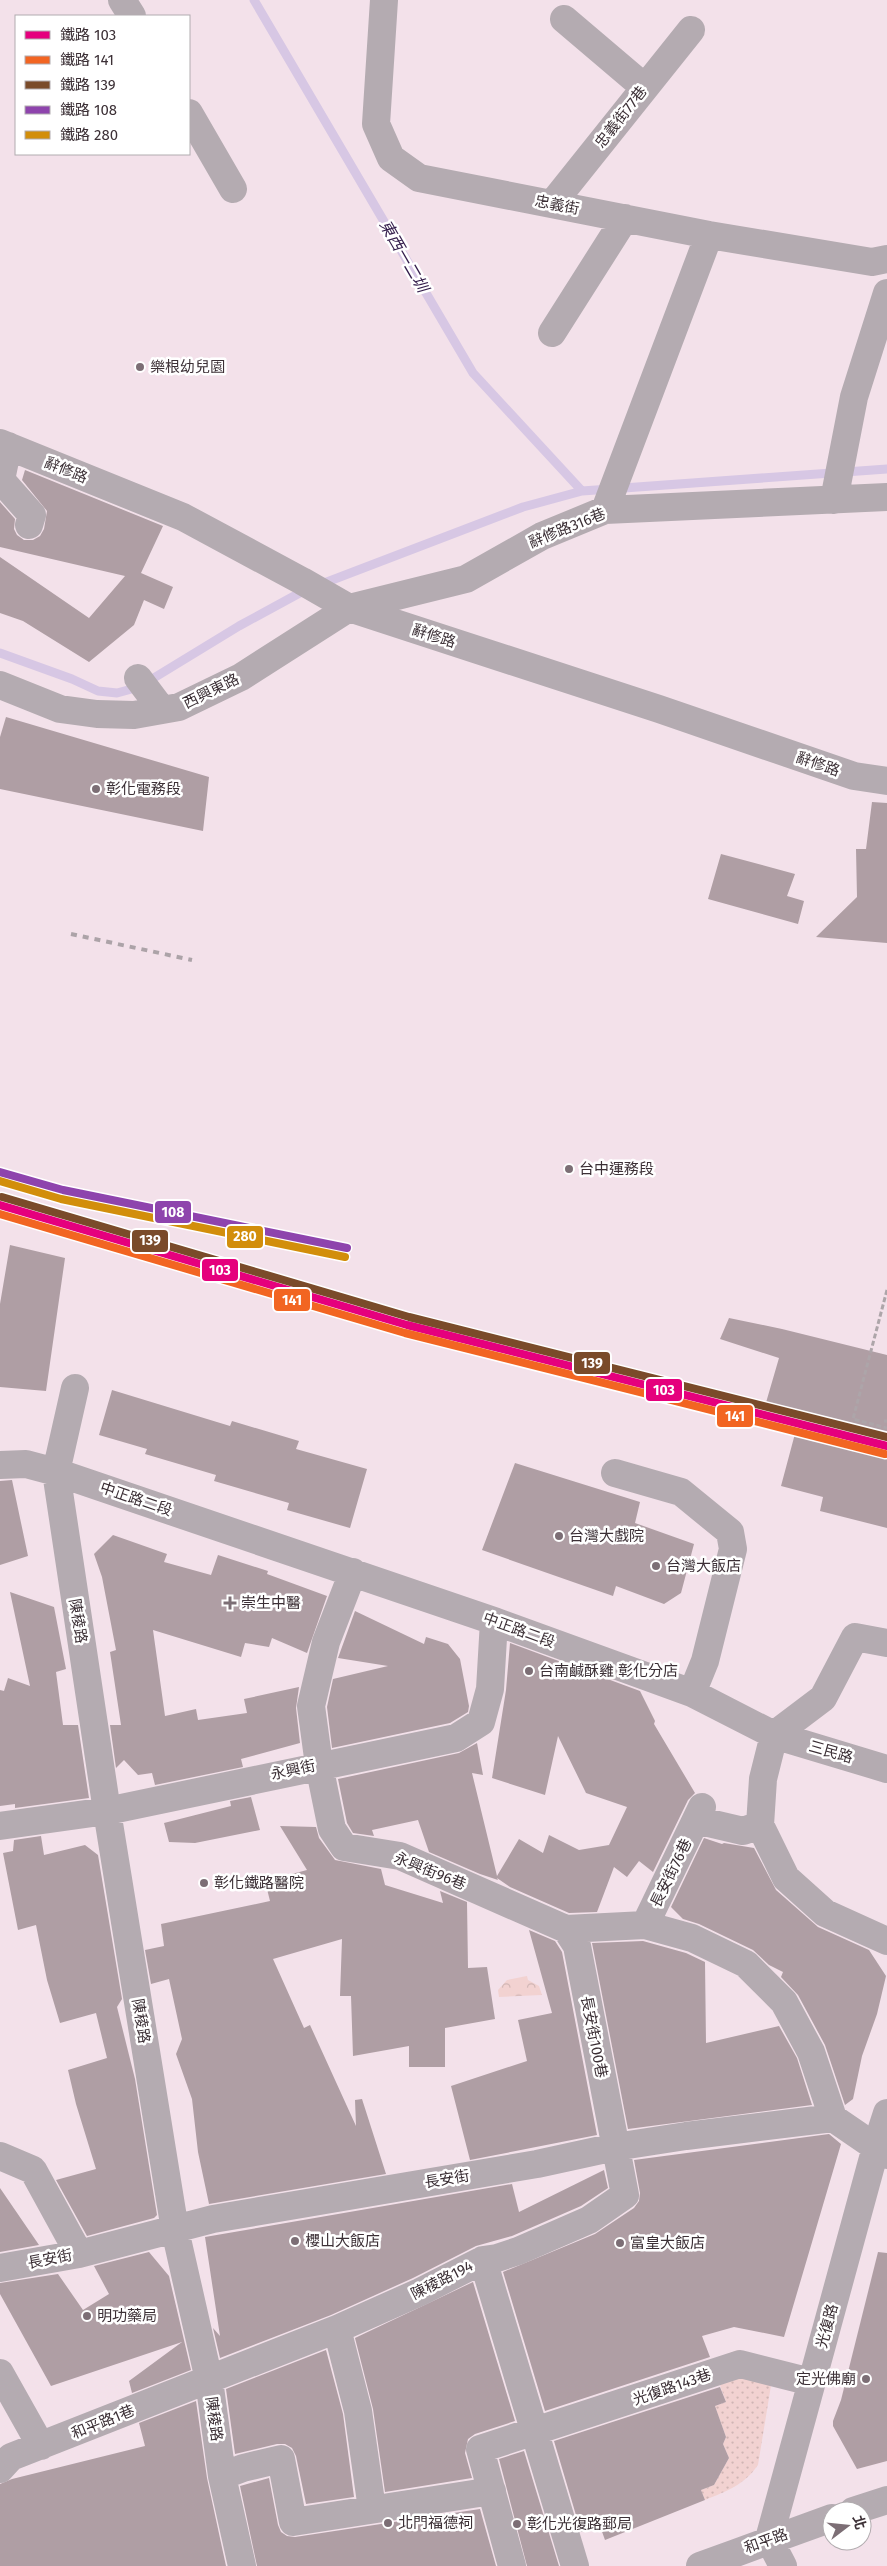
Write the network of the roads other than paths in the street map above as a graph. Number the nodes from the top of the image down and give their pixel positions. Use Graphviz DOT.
graph roads {
  1 [pos="122,0"];
  2 [pos="384,0"];
  3 [pos="131,15"];
  4 [pos="564,19"];
  5 [pos="691,30"];
  6 [pos="644,87"];
  7 [pos="190,115"];
  8 [pos="233,189"];
  9 [pos="552,204"];
  10 [pos="625,218"];
  11 [pos="709,235"];
  12 [pos="887,259"];
  13 [pos="887,293"];
  14 [pos="552,333"];
  15 [pos="4,445"];
  16 [pos="887,497"];
  17 [pos="834,500"];
  18 [pos="605,510"];
  19 [pos="29,525"];
  20 [pos="348,608"];
  21 [pos="138,678"];
  22 [pos="0,685"];
  23 [pos="162,710"];
  24 [pos="887,781"];
  25 [pos="75,1388"];
  26 [pos="0,1464"];
  27 [pos="56,1472"];
  28 [pos="615,1473"];
  29 [pos="353,1572"];
  30 [pos="494,1621"];
  31 [pos="887,1643"];
  32 [pos="692,1693"];
  33 [pos="774,1736"];
  34 [pos="318,1765"];
  35 [pos="887,1768"];
  36 [pos="107,1810"];
  37 [pos="760,1825"];
  38 [pos="0,1826"];
  39 [pos="645,1925"];
  40 [pos="566,1929"];
  41 [pos="887,1941"];
  42 [pos="887,2114"];
  43 [pos="833,2118"];
  44 [pos="615,2147"];
  45 [pos="881,2151"];
  46 [pos="0,2156"];
  47 [pos="175,2230"];
  48 [pos="79,2254"];
  49 [pos="483,2260"];
  50 [pos="0,2268"];
  51 [pos="337,2329"];
  52 [pos="0,2373"];
  53 [pos="209,2380"];
  54 [pos="811,2382"];
  55 [pos="535,2433"];
  56 [pos="41,2446"];
  57 [pos="0,2469"];
  58 [pos="222,2476"];
  59 [pos="492,2491"];
  60 [pos="887,2500"];
  61 [pos="872,2505"];
  62 [pos="372,2508"];
  63 [pos="822,2521"];
  64 [pos="769,2539"];
  65 [pos="242,2566"];
  66 [pos="512,2566"];
  67 [pos="575,2566"];
  68 [pos="700,2566"];
  69 [pos="783,2566"];
  1 -- 3 [label="street"];
  2 -- 9 [label="street, 忠義街"];
  4 -- 6 [label="street"];
  5 -- 6 [label="street, 忠義街77巷"];
  6 -- 9 [label="street, 忠義街77巷"];
  7 -- 8 [label="street"];
  9 -- 10 [label="street, 忠義街"];
  10 -- 11 [label="street, 忠義街"];
  10 -- 14 [label="street"];
  11 -- 12 [label="street, 忠義街"];
  11 -- 18 [label="street"];
  13 -- 17 [label="street"];
  15 -- 19 [label="street"];
  15 -- 20 [label="street, 辭修路"];
  16 -- 17 [label="street, 辭修路316巷"];
  17 -- 18 [label="street, 辭修路316巷"];
  18 -- 20 [label="street, 辭修路316巷"];
  20 -- 23 [label="street, 西興東路"];
  20 -- 24 [label="street, 辭修路"];
  21 -- 23 [label="street"];
  22 -- 23 [label="street, 西興東路"];
  25 -- 27 [label="street"];
  26 -- 27 [label="street, 中正路二段"];
  27 -- 29 [label="street, 中正路二段"];
  27 -- 36 [label="street, 陳稜路"];
  28 -- 32 [label="street"];
  29 -- 30 [label="street, 中正路二段"];
  29 -- 34 [label="street, 永興街96巷"];
  30 -- 32 [label="street, 中正路二段"];
  30 -- 34 [label="street, 永興街"];
  31 -- 33 [label="street"];
  32 -- 33 [label="street, 中正路二段"];
  33 -- 35 [label="street, 三民路"];
  33 -- 37 [label="street"];
  34 -- 36 [label="street, 永興街"];
  34 -- 40 [label="street, 永興街96巷"];
  36 -- 38 [label="street, 永興街"];
  36 -- 47 [label="street, 陳稜路"];
  37 -- 39 [label="street, 長安街76巷"];
  37 -- 41 [label="street"];
  39 -- 40 [label="street, 長安街76巷"];
  39 -- 43 [label="street, 長安街76巷"];
  40 -- 44 [label="street, 長安街100巷"];
  42 -- 45 [label="street, 光復路"];
  43 -- 44 [label="street, 長安街"];
  43 -- 45 [label="street"];
  44 -- 47 [label="street, 長安街"];
  44 -- 49 [label="street, 陳稜路194"];
  45 -- 54 [label="street, 光復路"];
  46 -- 48 [label="street"];
  47 -- 48 [label="street, 長安街"];
  47 -- 53 [label="street, 陳稜路"];
  48 -- 50 [label="street, 長安街"];
  49 -- 51 [label="street, 陳稜路194"];
  49 -- 55 [label="street"];
  51 -- 53 [label="street, 陳稜路194"];
  51 -- 62 [label="street"];
  52 -- 56 [label="street"];
  53 -- 56 [label="street, 和平路1巷"];
  53 -- 58 [label="street, 陳稜路"];
  54 -- 55 [label="street, 光復路143巷"];
  54 -- 64 [label="street, 光復路"];
  55 -- 59 [label="street, 光復路143巷"];
  55 -- 67 [label="street"];
  56 -- 57 [label="street, 和平路1巷"];
  58 -- 62 [label="street"];
  58 -- 65 [label="street, 陳稜路"];
  59 -- 62 [label="street"];
  59 -- 66 [label="street"];
  60 -- 61 [label="street"];
  63 -- 64 [label="street, 和平路"];
  64 -- 68 [label="street, 和平路"];
  64 -- 69 [label="street"];
}
